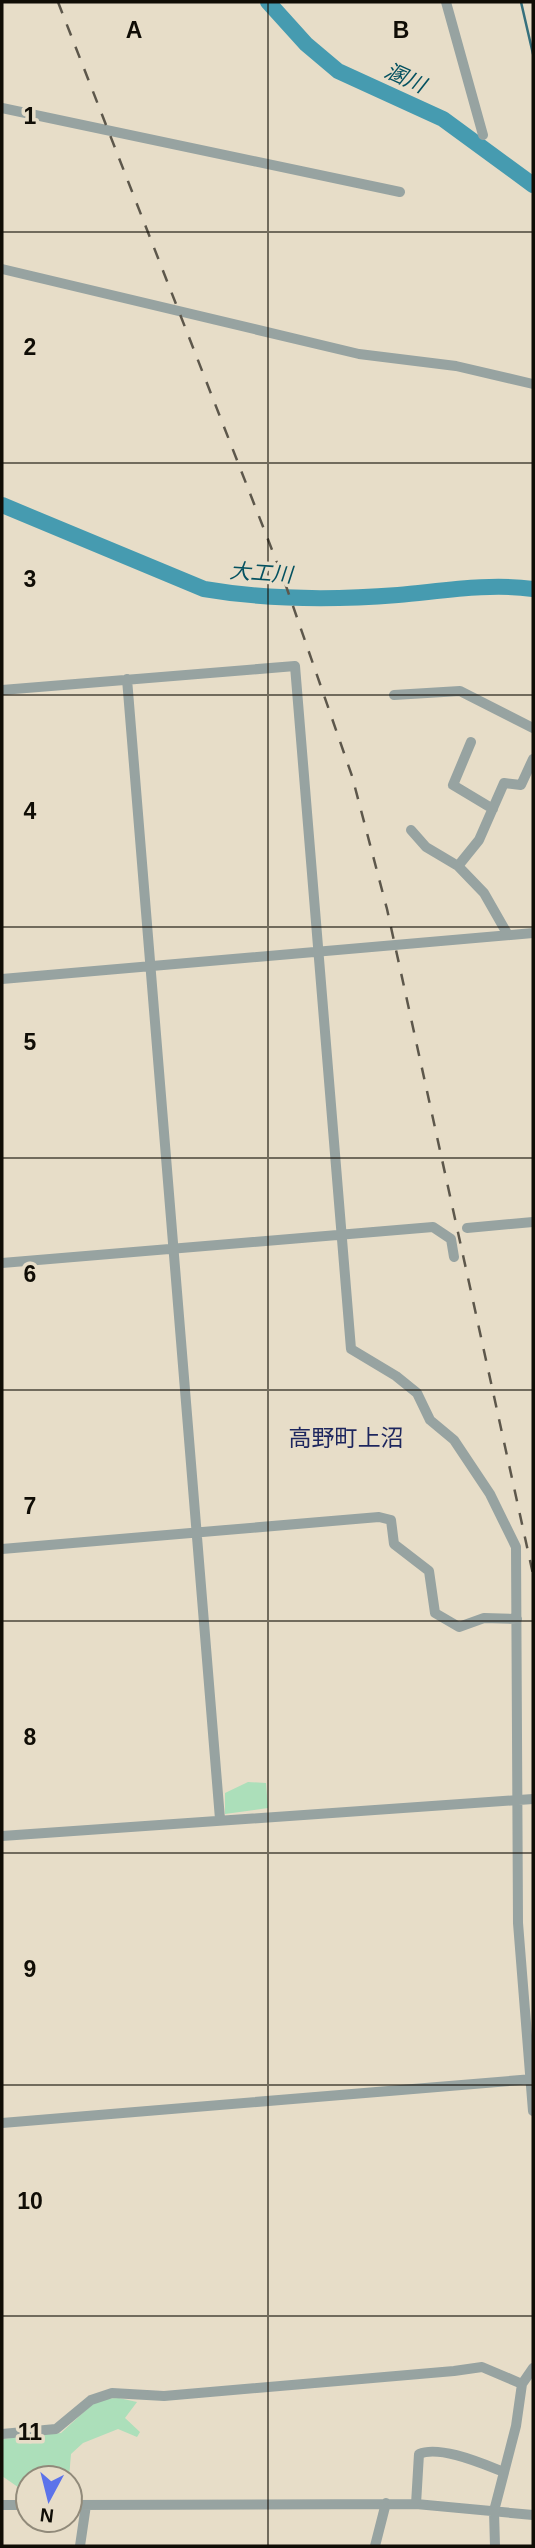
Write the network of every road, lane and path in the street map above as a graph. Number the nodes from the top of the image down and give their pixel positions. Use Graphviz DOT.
graph roads {
  1 [pos="446,2"];
  2 [pos="2,108"];
  3 [pos="483,135"];
  4 [pos="400,192"];
  5 [pos="2,269"];
  6 [pos="533,384"];
  7 [pos="127,679"];
  8 [pos="2,690"];
  9 [pos="394,695"];
  10 [pos="533,728"];
  11 [pos="471,742"];
  12 [pos="533,759"];
  13 [pos="493,809"];
  14 [pos="411,830"];
  15 [pos="458,866"];
  16 [pos="533,933"];
  17 [pos="508,935"];
  18 [pos="319,950"];
  19 [pos="152,964"];
  20 [pos="2,979"];
  21 [pos="533,1222"];
  22 [pos="467,1228"];
  23 [pos="342,1236"];
  24 [pos="174,1249"];
  25 [pos="454,1257"];
  26 [pos="2,1263"];
  27 [pos="197,1534"];
  28 [pos="2,1549"];
  29 [pos="517,1619"];
  30 [pos="533,1799"];
  31 [pos="517,1800"];
  32 [pos="220,1819"];
  33 [pos="2,1836"];
  34 [pos="532,2079"];
  35 [pos="533,2111"];
  36 [pos="2,2123"];
  37 [pos="533,2368"];
  38 [pos="523,2384"];
  39 [pos="2,2434"];
  40 [pos="504,2472"];
  41 [pos="386,2503"];
  42 [pos="416,2504"];
  43 [pos="86,2505"];
  44 [pos="494,2511"];
  45 [pos="533,2515"];
  46 [pos="80,2546"];
  47 [pos="375,2546"];
  48 [pos="495,2546"];
  1 -- 3 [label="street"];
  2 -- 4 [label="street"];
  5 -- 6 [label="street"];
  7 -- 8 [label="street"];
  7 -- 18 [label="street"];
  7 -- 19 [label="street"];
  9 -- 10 [label="street"];
  11 -- 13 [label="street"];
  12 -- 13 [label="street"];
  13 -- 15 [label="street"];
  14 -- 15 [label="street"];
  15 -- 17 [label="street"];
  16 -- 17 [label="street"];
  17 -- 18 [label="street"];
  18 -- 19 [label="street"];
  18 -- 23 [label="street"];
  19 -- 20 [label="street"];
  19 -- 24 [label="street"];
  21 -- 22 [label="street"];
  23 -- 24 [label="street"];
  23 -- 25 [label="street"];
  23 -- 29 [label="street"];
  24 -- 26 [label="street"];
  24 -- 27 [label="street"];
  27 -- 28 [label="street"];
  27 -- 29 [label="street"];
  27 -- 32 [label="street"];
  29 -- 31 [label="street"];
  30 -- 31 [label="street"];
  31 -- 32 [label="street"];
  31 -- 34 [label="street"];
  32 -- 33 [label="street"];
  34 -- 35 [label="street"];
  34 -- 36 [label="street"];
  37 -- 38 [label="street"];
  38 -- 39 [label="street"];
  38 -- 40 [label="street"];
  40 -- 42 [label="street"];
  40 -- 44 [label="street"];
  41 -- 42 [label="street"];
  41 -- 43 [label="street"];
  41 -- 47 [label="street"];
  42 -- 44 [label="street"];
  43 -- 46 [label="street"];
  44 -- 45 [label="street"];
  44 -- 48 [label="street"];
}
